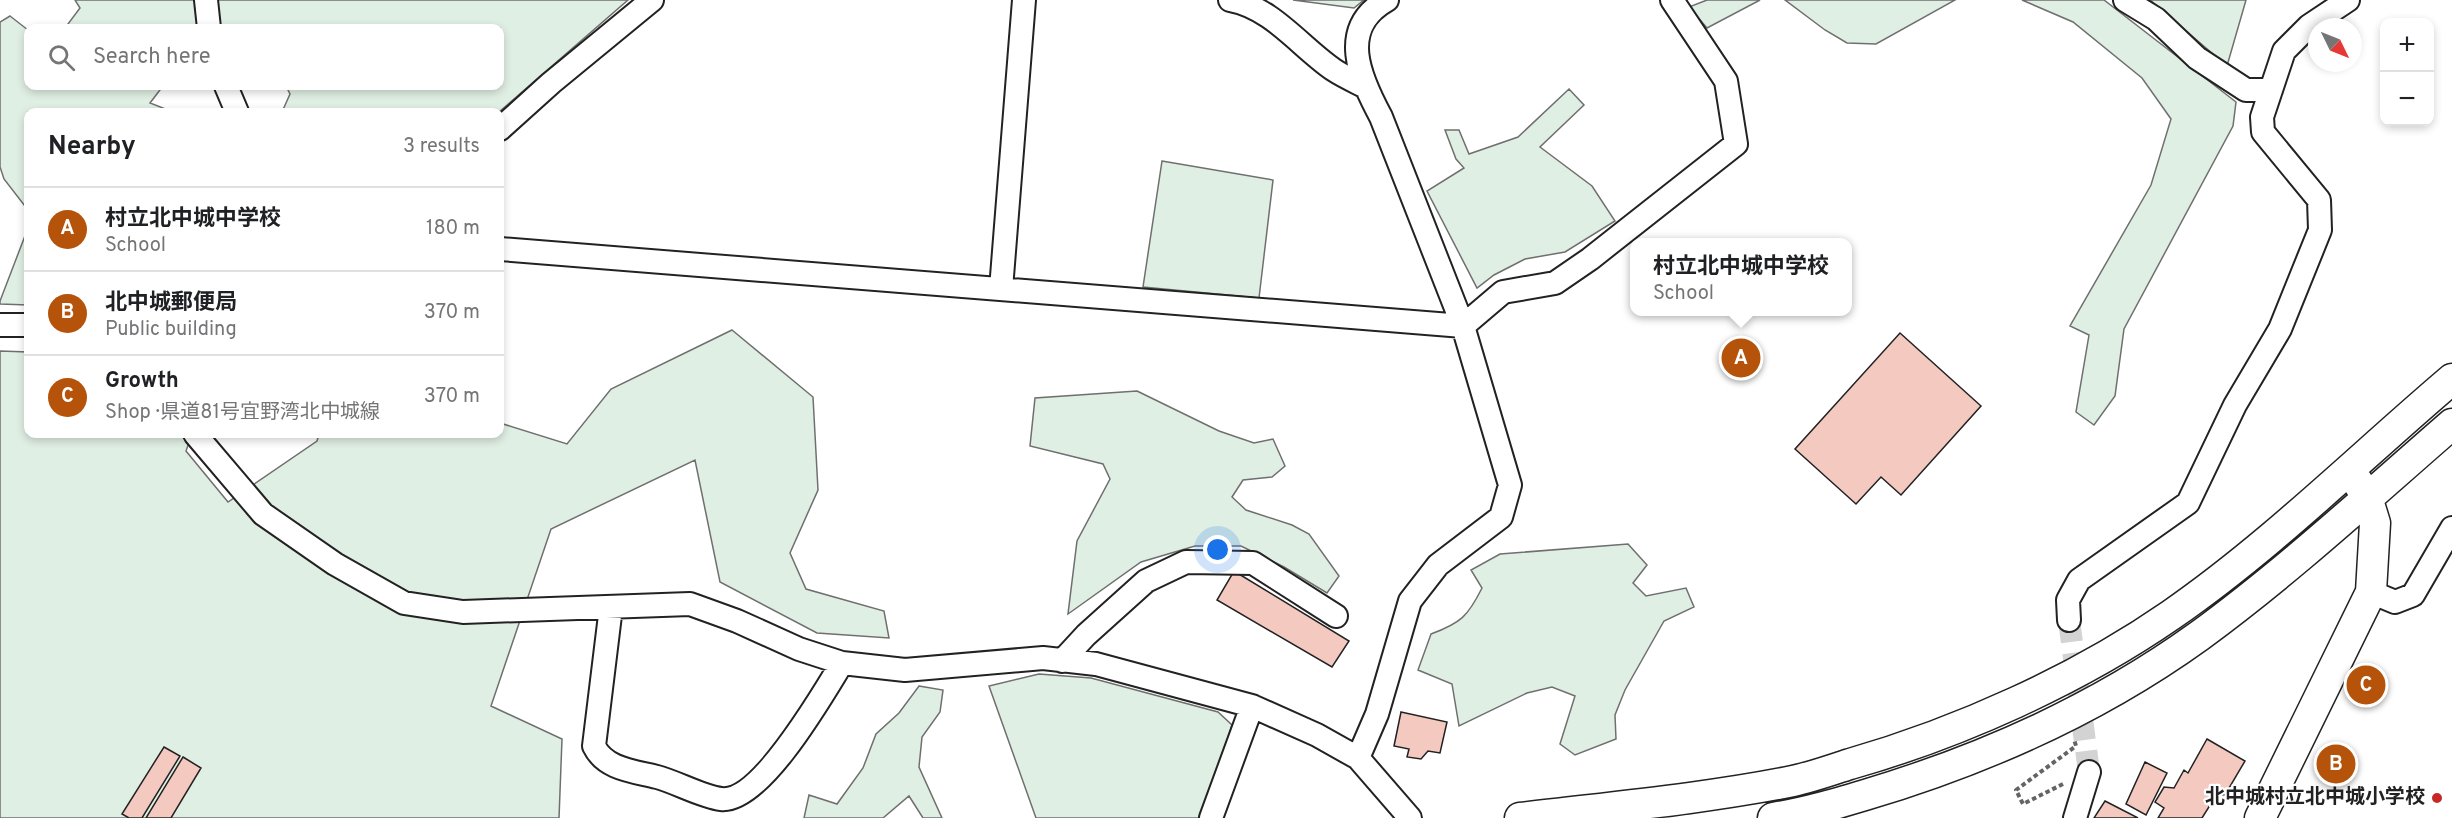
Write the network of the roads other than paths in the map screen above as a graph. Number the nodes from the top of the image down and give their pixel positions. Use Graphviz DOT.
graph roads {
  1 [pos="206,0"];
  2 [pos="652,0"];
  3 [pos="1024,0"];
  4 [pos="1230,0"];
  5 [pos="1387,0"];
  6 [pos="1672,0"];
  7 [pos="2125,0"];
  8 [pos="2348,0"];
  9 [pos="208,24"];
  10 [pos="1364,86"];
  11 [pos="228,90"];
  12 [pos="2271,90"];
  13 [pos="235,108"];
  14 [pos="504,125"];
  15 [pos="504,249"];
  16 [pos="1001,289"];
  17 [pos="0,325"];
  18 [pos="24,325"];
  19 [pos="1463,326"];
  20 [pos="2452,379"];
  21 [pos="2452,424"];
  22 [pos="203,438"];
  23 [pos="2350,468"];
  24 [pos="2367,497"];
  25 [pos="2452,528"];
  26 [pos="2371,592"];
  27 [pos="611,607"];
  28 [pos="1336,616"];
  29 [pos="2069,620"];
  30 [pos="1062,661"];
  31 [pos="842,663"];
  32 [pos="1252,706"];
  33 [pos="1358,758"];
  34 [pos="2089,772"];
  35 [pos="1211,818"];
  36 [pos="1410,818"];
  37 [pos="1520,818"];
  38 [pos="1773,818"];
  39 [pos="2075,818"];
  40 [pos="2260,818"];
  1 -- 9 [label="street"];
  2 -- 14 [label="street"];
  3 -- 16 [label="street"];
  4 -- 10 [label="street"];
  5 -- 10 [label="street"];
  6 -- 19 [label="street"];
  7 -- 12 [label="street"];
  8 -- 12 [label="street"];
  10 -- 19 [label="street"];
  11 -- 13 [label="street"];
  12 -- 29 [label="street"];
  15 -- 16 [label="street"];
  16 -- 19 [label="street"];
  17 -- 18 [label="street"];
  19 -- 33 [label="street"];
  20 -- 23 [label="main road"];
  21 -- 24 [label="main road"];
  22 -- 27 [label="street"];
  23 -- 24 [label="main road"];
  23 -- 37 [label="main road"];
  24 -- 26 [label="main road"];
  24 -- 38 [label="main road"];
  25 -- 26 [label="street"];
  26 -- 40 [label="main road"];
  27 -- 31 [label="street"];
  27 -- 31 [label="street"];
  28 -- 30 [label="street"];
  30 -- 31 [label="street"];
  30 -- 32 [label="street"];
  32 -- 33 [label="street"];
  32 -- 35 [label="street"];
  33 -- 36 [label="street"];
  34 -- 39 [label="street"];
}
